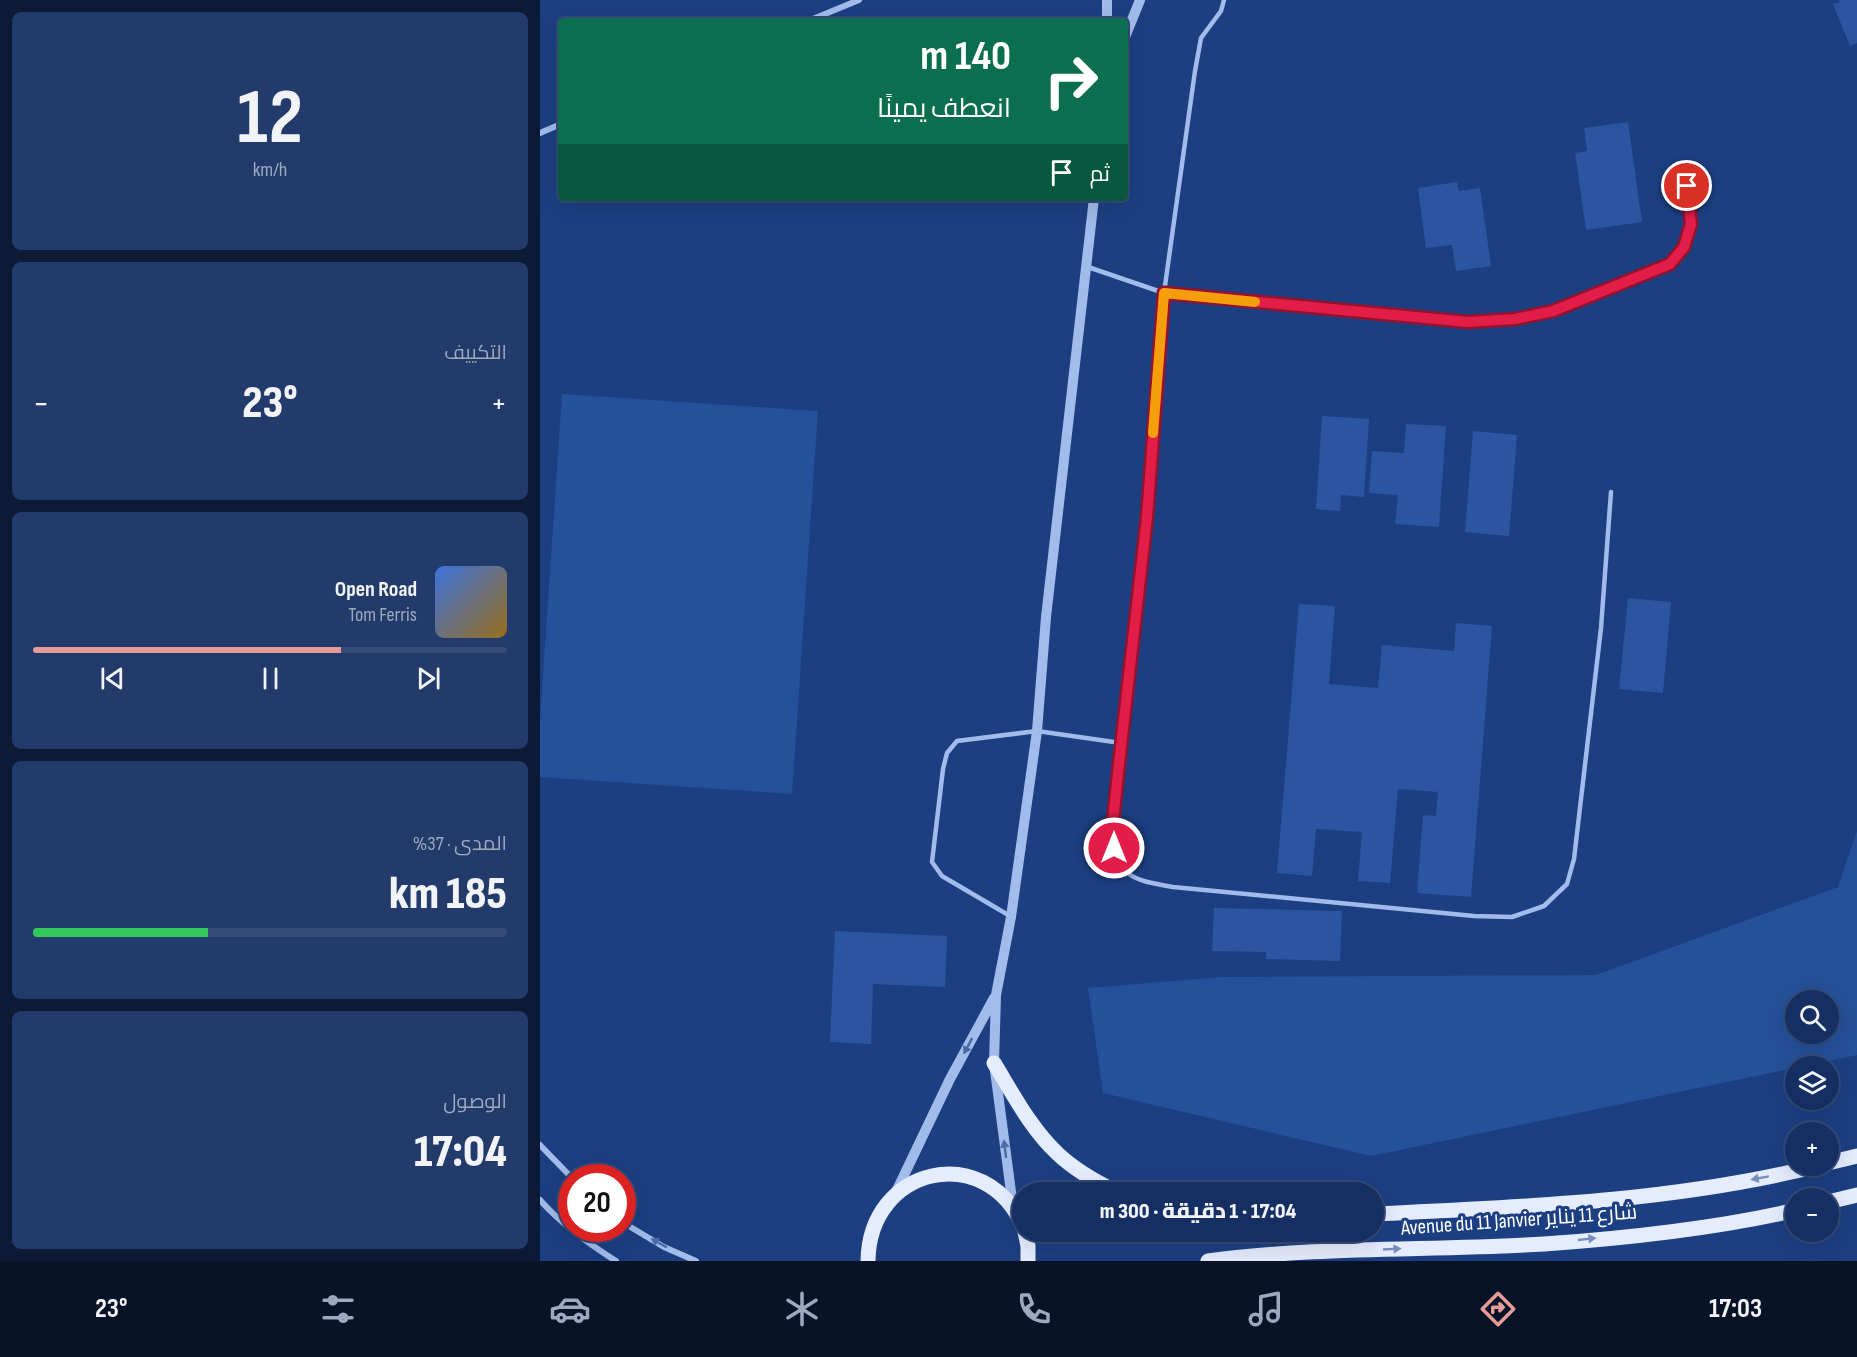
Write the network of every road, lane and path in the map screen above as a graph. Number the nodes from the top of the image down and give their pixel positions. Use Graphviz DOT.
graph roads {
  1 [pos="859,0"];
  2 [pos="1107,0"];
  3 [pos="1224,0"];
  4 [pos="1137,1"];
  5 [pos="815,18"];
  6 [pos="1107,18"];
  7 [pos="1128,28"];
  8 [pos="558,125"];
  9 [pos="540,133"];
  10 [pos="1687,186"];
  11 [pos="1094,201"];
  12 [pos="1086,266"];
  13 [pos="1164,293"];
  14 [pos="1611,492"];
  15 [pos="1037,731"];
  16 [pos="1121,743"];
  17 [pos="1011,917"];
  18 [pos="996,995"];
  19 [pos="994,1063"];
  20 [pos="540,1145"];
  21 [pos="1857,1155"];
  22 [pos="1839,1160"];
  23 [pos="558,1164"];
  24 [pos="1785,1173"];
  25 [pos="1013,1182"];
  26 [pos="1098,1182"];
  27 [pos="895,1195"];
  28 [pos="1857,1196"];
  29 [pos="540,1200"];
  30 [pos="1839,1200"];
  31 [pos="1012,1208"];
  32 [pos="1785,1212"];
  33 [pos="1384,1213"];
  34 [pos="636,1230"];
  35 [pos="1027,1242"];
  36 [pos="616,1261"];
  37 [pos="696,1261"];
  38 [pos="868,1261"];
  39 [pos="1028,1261"];
  40 [pos="1208,1261"];
  1 -- 5 [label="street"];
  2 -- 6 [label="street"];
  3 -- 13 [label="lane"];
  4 -- 7 [label="street"];
  8 -- 9 [label="street"];
  10 -- 13 [label="lane"];
  11 -- 12 [label="street"];
  12 -- 13 [label="lane"];
  12 -- 15 [label="street"];
  13 -- 16 [label="lane"];
  14 -- 16 [label="lane"];
  15 -- 16 [label="lane"];
  15 -- 17 [label="street"];
  15 -- 17 [label="lane"];
  17 -- 18 [label="street"];
  18 -- 19 [label="street"];
  18 -- 27 [label="street, one-way"];
  25 -- 19 [label="street, one-way"];
  19 -- 26 [label="main road"];
  20 -- 23 [label="street"];
  21 -- 22 [label="main road"];
  24 -- 33 [label="main road, Avenue du 11 Janvier شارع 11 يناير, one-way"];
  27 -- 31 [label="main road"];
  27 -- 38 [label="main road"];
  28 -- 30 [label="main road"];
  29 -- 36 [label="street"];
  40 -- 32 [label="main road, Avenue du 11 Janvier شارع 11 يناير, one-way"];
  37 -- 34 [label="street, one-way"];
  35 -- 39 [label="main road"];
}
